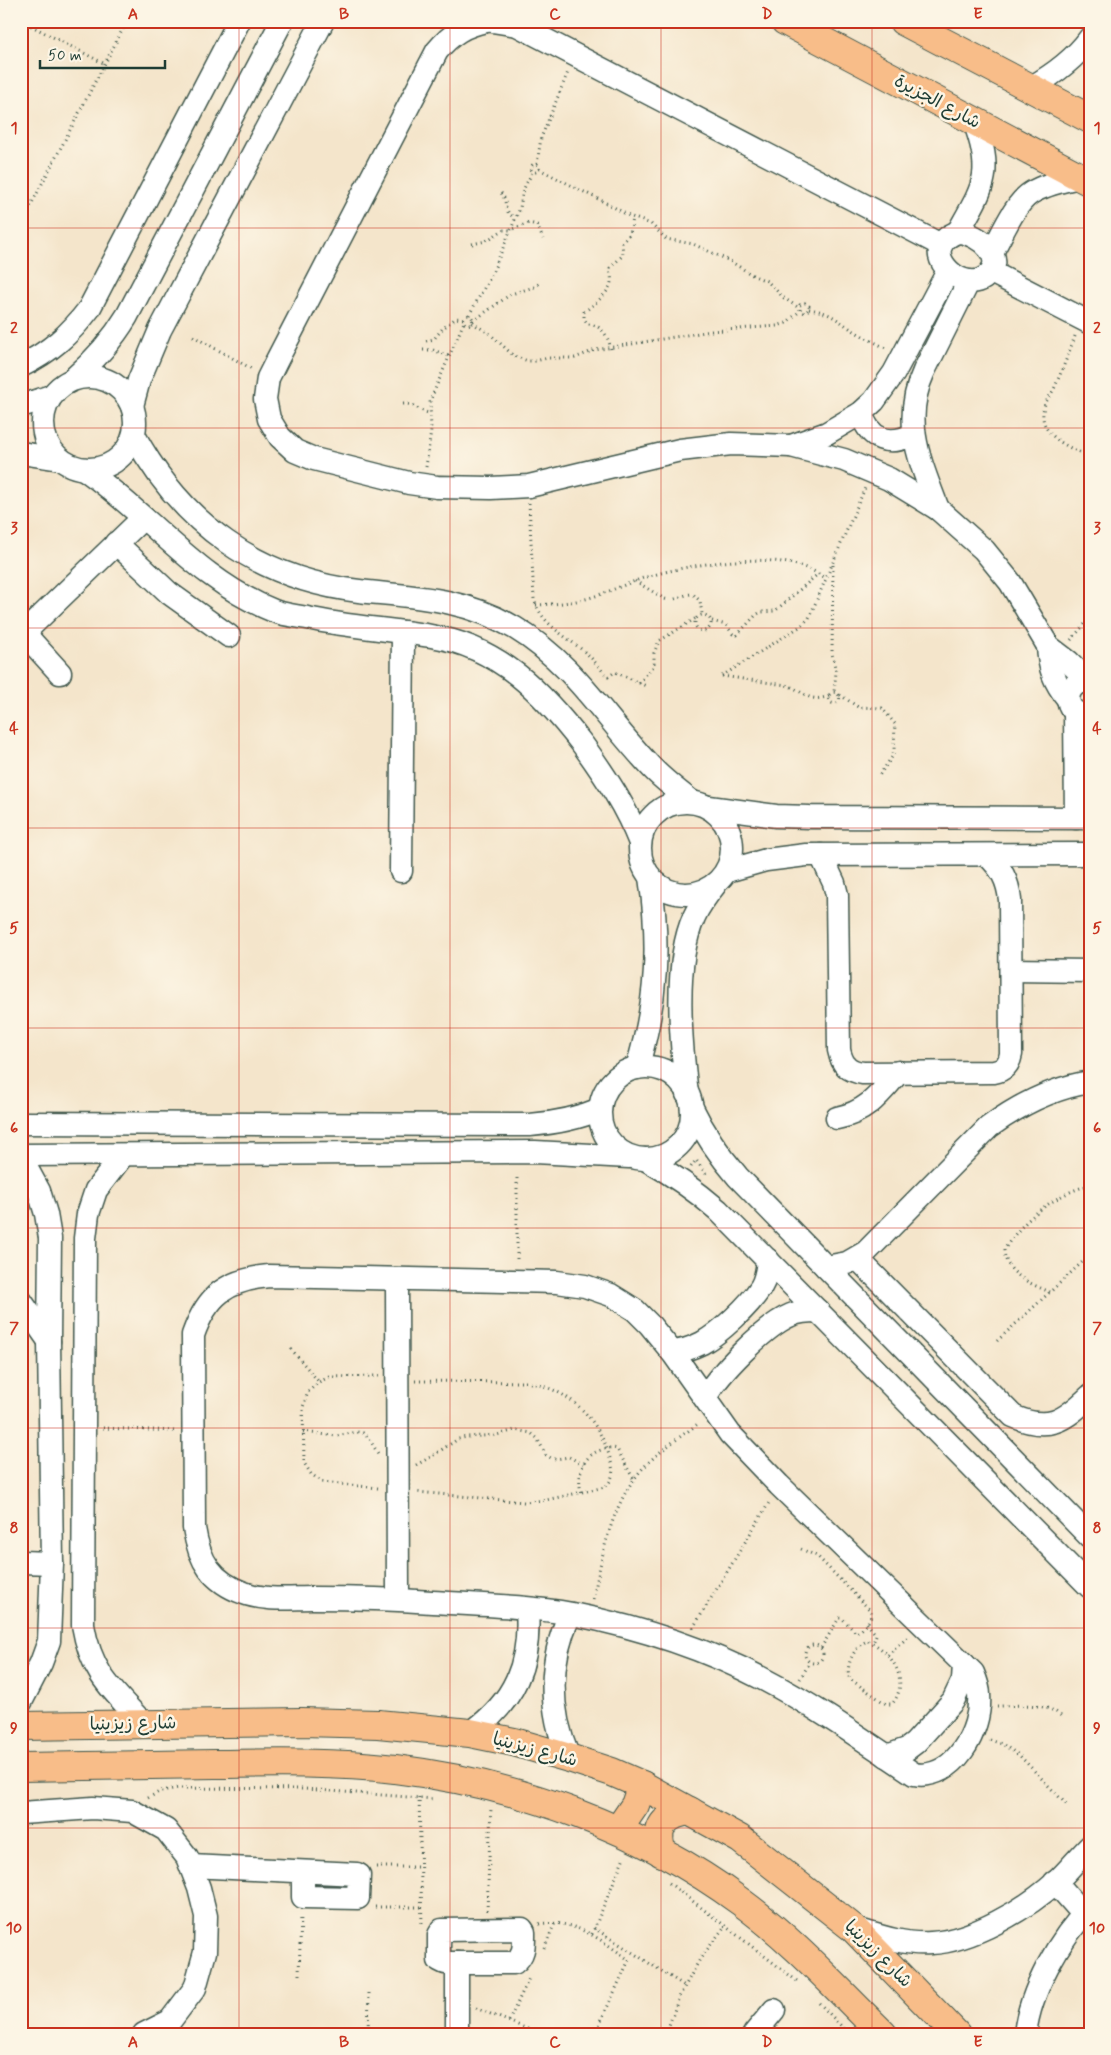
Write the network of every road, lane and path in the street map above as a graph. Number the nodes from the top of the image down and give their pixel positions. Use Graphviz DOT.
graph roads {
  1 [pos="22,21"];
  2 [pos="127,21"];
  3 [pos="239,21"];
  4 [pos="282,21"];
  5 [pos="323,21"];
  6 [pos="487,21"];
  7 [pos="492,21"];
  8 [pos="785,21"];
  9 [pos="903,21"];
  10 [pos="1090,38"];
  11 [pos="575,55"];
  12 [pos="105,64"];
  13 [pos="1030,88"];
  14 [pos="1090,119"];
  15 [pos="974,122"];
  16 [pos="537,164"];
  17 [pos="539,169"];
  18 [pos="533,171"];
  19 [pos="1084,180"];
  20 [pos="501,193"];
  21 [pos="515,218"];
  22 [pos="633,218"];
  23 [pos="21,224"];
  24 [pos="510,230"];
  25 [pos="543,239"];
  26 [pos="950,239"];
  27 [pos="472,244"];
  28 [pos="992,262"];
  29 [pos="948,271"];
  30 [pos="969,281"];
  31 [pos="540,282"];
  32 [pos="800,309"];
  33 [pos="809,309"];
  34 [pos="469,315"];
  35 [pos="464,320"];
  36 [pos="1086,321"];
  37 [pos="472,322"];
  38 [pos="193,336"];
  39 [pos="426,341"];
  40 [pos="612,349"];
  41 [pos="423,350"];
  42 [pos="449,356"];
  43 [pos="901,357"];
  44 [pos="21,366"];
  45 [pos="268,378"];
  46 [pos="72,380"];
  47 [pos="51,396"];
  48 [pos="403,404"];
  49 [pos="21,406"];
  50 [pos="132,406"];
  51 [pos="430,412"];
  52 [pos="861,413"];
  53 [pos="914,434"];
  54 [pos="134,435"];
  55 [pos="791,446"];
  56 [pos="21,454"];
  57 [pos="1090,457"];
  58 [pos="60,459"];
  59 [pos="844,460"];
  60 [pos="84,470"];
  61 [pos="881,475"];
  62 [pos="423,485"];
  63 [pos="529,486"];
  64 [pos="938,509"];
  65 [pos="143,518"];
  66 [pos="116,543"];
  67 [pos="228,544"];
  68 [pos="833,564"];
  69 [pos="204,572"];
  70 [pos="818,574"];
  71 [pos="826,578"];
  72 [pos="635,581"];
  73 [pos="536,605"];
  74 [pos="702,614"];
  75 [pos="698,617"];
  76 [pos="1090,618"];
  77 [pos="712,621"];
  78 [pos="402,632"];
  79 [pos="229,636"];
  80 [pos="1053,650"];
  81 [pos="60,673"];
  82 [pos="1089,682"];
  83 [pos="640,683"];
  84 [pos="646,686"];
  85 [pos="834,692"];
  86 [pos="840,695"];
  87 [pos="829,696"];
  88 [pos="1078,709"];
  89 [pos="878,777"];
  90 [pos="700,805"];
  91 [pos="1083,818"];
  92 [pos="640,843"];
  93 [pos="1090,854"];
  94 [pos="821,855"];
  95 [pos="852,855"];
  96 [pos="988,855"];
  97 [pos="1043,855"];
  98 [pos="401,870"];
  99 [pos="650,877"];
  100 [pos="721,878"];
  101 [pos="837,895"];
  102 [pos="1010,896"];
  103 [pos="1011,970"];
  104 [pos="1090,971"];
  105 [pos="637,1068"];
  106 [pos="899,1072"];
  107 [pos="1090,1082"];
  108 [pos="689,1101"];
  109 [pos="600,1109"];
  110 [pos="837,1118"];
  111 [pos="21,1123"];
  112 [pos="21,1155"];
  113 [pos="123,1155"];
  114 [pos="637,1158"];
  115 [pos="21,1164"];
  116 [pos="517,1178"];
  117 [pos="1090,1184"];
  118 [pos="1090,1255"];
  119 [pos="863,1257"];
  120 [pos="768,1260"];
  121 [pos="826,1267"];
  122 [pos="397,1280"];
  123 [pos="517,1282"];
  124 [pos="1050,1292"];
  125 [pos="854,1296"];
  126 [pos="21,1300"];
  127 [pos="818,1311"];
  128 [pos="49,1341"];
  129 [pos="997,1341"];
  130 [pos="291,1350"];
  131 [pos="672,1352"];
  132 [pos="397,1378"];
  133 [pos="319,1382"];
  134 [pos="1090,1396"];
  135 [pos="709,1405"];
  136 [pos="103,1428"];
  137 [pos="192,1432"];
  138 [pos="303,1432"];
  139 [pos="606,1449"];
  140 [pos="584,1464"];
  141 [pos="398,1475"];
  142 [pos="634,1480"];
  143 [pos="779,1485"];
  144 [pos="581,1492"];
  145 [pos="1090,1537"];
  146 [pos="801,1549"];
  147 [pos="21,1562"];
  148 [pos="52,1563"];
  149 [pos="1090,1587"];
  150 [pos="398,1599"];
  151 [pos="527,1609"];
  152 [pos="579,1616"];
  153 [pos="921,1622"];
  154 [pos="867,1623"];
  155 [pos="873,1644"];
  156 [pos="683,1645"];
  157 [pos="821,1648"];
  158 [pos="888,1655"];
  159 [pos="964,1664"];
  160 [pos="21,1702"];
  161 [pos="979,1705"];
  162 [pos="1061,1716"];
  163 [pos="144,1724"];
  164 [pos="21,1726"];
  165 [pos="470,1733"];
  166 [pos="972,1734"];
  167 [pos="887,1756"];
  168 [pos="568,1758"];
  169 [pos="21,1767"];
  170 [pos="642,1785"];
  171 [pos="420,1797"];
  172 [pos="438,1799"];
  173 [pos="1067,1804"];
  174 [pos="484,1806"];
  175 [pos="492,1808"];
  176 [pos="132,1811"];
  177 [pos="500,1811"];
  178 [pos="690,1811"];
  179 [pos="21,1813"];
  180 [pos="616,1842"];
  181 [pos="1090,1846"];
  182 [pos="662,1853"];
  183 [pos="624,1857"];
  184 [pos="633,1862"];
  185 [pos="191,1866"];
  186 [pos="421,1867"];
  187 [pos="371,1870"];
  188 [pos="302,1872"];
  189 [pos="666,1881"];
  190 [pos="1055,1882"];
  191 [pos="302,1895"];
  192 [pos="372,1903"];
  193 [pos="422,1907"];
  194 [pos="1087,1911"];
  195 [pos="555,1923"];
  196 [pos="725,1926"];
  197 [pos="594,1928"];
  198 [pos="853,1928"];
  199 [pos="486,1930"];
  200 [pos="422,1934"];
  201 [pos="592,1934"];
  202 [pos="457,1963"];
  203 [pos="300,1975"];
  204 [pos="798,1982"];
  205 [pos="685,1986"];
  206 [pos="369,1993"];
  207 [pos="457,2001"];
  208 [pos="817,2001"];
  209 [pos="774,2010"];
  210 [pos="173,2027"];
  211 [pos="144,2034"];
  212 [pos="368,2034"];
  213 [pos="457,2034"];
  214 [pos="540,2034"];
  215 [pos="595,2034"];
  216 [pos="666,2034"];
  217 [pos="754,2034"];
  218 [pos="849,2034"];
  219 [pos="883,2034"];
  220 [pos="956,2034"];
  221 [pos="1025,2034"];
  1 -- 12 [label="path"];
  2 -- 12 [label="path"];
  3 -- 44 [label="street"];
  4 -- 46 [label="street"];
  5 -- 50 [label="street"];
  6 -- 45 [label="street"];
  7 -- 11 [label="street"];
  8 -- 15 [label="main road, شارع الجزيرة"];
  9 -- 13 [label="main road"];
  10 -- 13 [label="street"];
  11 -- 16 [label="path"];
  11 -- 26 [label="street"];
  12 -- 23 [label="path"];
  13 -- 14 [label="main road"];
  15 -- 19 [label="main road, شارع الجزيرة"];
  15 -- 26 [label="street"];
  16 -- 17 [label="path"];
  16 -- 18 [label="path"];
  17 -- 18 [label="path"];
  17 -- 22 [label="path"];
  18 -- 21 [label="path"];
  19 -- 28 [label="street"];
  20 -- 21 [label="path"];
  21 -- 24 [label="path"];
  22 -- 32 [label="path"];
  22 -- 40 [label="path"];
  24 -- 25 [label="path"];
  24 -- 27 [label="path"];
  24 -- 34 [label="path"];
  26 -- 28 [label="street"];
  26 -- 29 [label="street"];
  28 -- 30 [label="street"];
  28 -- 36 [label="street"];
  29 -- 30 [label="street"];
  29 -- 43 [label="street"];
  30 -- 53 [label="street"];
  31 -- 37 [label="path"];
  32 -- 33 [label="path"];
  32 -- 33 [label="path"];
  32 -- 40 [label="path"];
  33 -- 43 [label="path"];
  34 -- 35 [label="path"];
  34 -- 37 [label="path"];
  35 -- 37 [label="path"];
  35 -- 39 [label="path"];
  35 -- 42 [label="path"];
  36 -- 57 [label="path"];
  37 -- 40 [label="path"];
  38 -- 45 [label="path"];
  41 -- 42 [label="path"];
  42 -- 51 [label="path"];
  43 -- 52 [label="street"];
  45 -- 62 [label="street"];
  46 -- 47 [label="street"];
  46 -- 50 [label="street"];
  47 -- 49 [label="street"];
  47 -- 58 [label="street"];
  48 -- 51 [label="path"];
  50 -- 54 [label="street"];
  51 -- 62 [label="path"];
  52 -- 53 [label="street"];
  52 -- 55 [label="street"];
  52 -- 59 [label="street"];
  53 -- 61 [label="street"];
  53 -- 64 [label="street"];
  54 -- 60 [label="street"];
  54 -- 67 [label="street"];
  55 -- 59 [label="street"];
  55 -- 63 [label="street"];
  56 -- 58 [label="street"];
  58 -- 60 [label="street"];
  59 -- 61 [label="street"];
  60 -- 65 [label="street"];
  61 -- 64 [label="street"];
  61 -- 68 [label="path"];
  62 -- 63 [label="street"];
  63 -- 73 [label="path"];
  64 -- 80 [label="street"];
  65 -- 66 [label="street"];
  65 -- 69 [label="street"];
  66 -- 79 [label="street"];
  66 -- 81 [label="street"];
  67 -- 69 [label="street"];
  67 -- 90 [label="street"];
  68 -- 71 [label="path"];
  68 -- 85 [label="path"];
  69 -- 78 [label="street"];
  70 -- 71 [label="path"];
  70 -- 72 [label="path"];
  70 -- 77 [label="path"];
  71 -- 87 [label="path"];
  72 -- 73 [label="path"];
  72 -- 74 [label="path"];
  73 -- 83 [label="path"];
  74 -- 75 [label="path"];
  74 -- 77 [label="path"];
  75 -- 77 [label="path"];
  75 -- 83 [label="path"];
  76 -- 80 [label="path"];
  78 -- 92 [label="street"];
  78 -- 98 [label="street"];
  80 -- 82 [label="street"];
  80 -- 88 [label="street"];
  82 -- 88 [label="street"];
  83 -- 84 [label="path"];
  85 -- 86 [label="path"];
  85 -- 87 [label="path"];
  86 -- 87 [label="path"];
  86 -- 89 [label="path"];
  88 -- 91 [label="street"];
  90 -- 91 [label="street"];
  90 -- 92 [label="street"];
  90 -- 100 [label="street"];
  92 -- 99 [label="street"];
  93 -- 97 [label="street"];
  94 -- 95 [label="street"];
  94 -- 100 [label="street"];
  94 -- 101 [label="street"];
  95 -- 96 [label="street"];
  95 -- 101 [label="street"];
  96 -- 97 [label="street"];
  96 -- 102 [label="street"];
  97 -- 102 [label="street"];
  99 -- 100 [label="street"];
  99 -- 105 [label="street"];
  100 -- 108 [label="street"];
  101 -- 106 [label="street"];
  102 -- 103 [label="street"];
  103 -- 104 [label="street"];
  103 -- 106 [label="street"];
  105 -- 108 [label="street"];
  105 -- 109 [label="street"];
  106 -- 110 [label="street"];
  107 -- 119 [label="street"];
  108 -- 114 [label="street"];
  108 -- 121 [label="street"];
  109 -- 111 [label="street"];
  109 -- 114 [label="street"];
  112 -- 113 [label="street"];
  113 -- 114 [label="street"];
  113 -- 163 [label="street"];
  114 -- 120 [label="street"];
  115 -- 128 [label="street"];
  116 -- 123 [label="path"];
  117 -- 124 [label="path"];
  118 -- 124 [label="path"];
  119 -- 121 [label="street"];
  119 -- 125 [label="street"];
  119 -- 134 [label="street"];
  120 -- 127 [label="street"];
  120 -- 131 [label="street"];
  121 -- 125 [label="street"];
  122 -- 123 [label="street"];
  122 -- 132 [label="street"];
  122 -- 137 [label="street"];
  123 -- 131 [label="street"];
  124 -- 129 [label="path"];
  125 -- 145 [label="street"];
  126 -- 128 [label="street"];
  127 -- 135 [label="street"];
  127 -- 149 [label="street"];
  128 -- 148 [label="street"];
  130 -- 133 [label="path"];
  131 -- 135 [label="street"];
  132 -- 133 [label="path"];
  132 -- 139 [label="path"];
  132 -- 141 [label="street"];
  133 -- 138 [label="path"];
  135 -- 142 [label="path"];
  135 -- 143 [label="street"];
  136 -- 137 [label="path"];
  137 -- 150 [label="street"];
  138 -- 141 [label="path"];
  138 -- 141 [label="path"];
  139 -- 140 [label="path"];
  139 -- 142 [label="path"];
  139 -- 144 [label="path"];
  140 -- 141 [label="path"];
  140 -- 144 [label="path"];
  141 -- 144 [label="path"];
  141 -- 150 [label="street"];
  142 -- 152 [label="path"];
  143 -- 153 [label="street"];
  143 -- 156 [label="path"];
  146 -- 154 [label="path"];
  147 -- 148 [label="street"];
  148 -- 160 [label="street"];
  150 -- 151 [label="street"];
  151 -- 152 [label="street"];
  151 -- 165 [label="street"];
  152 -- 156 [label="street"];
  152 -- 168 [label="street"];
  153 -- 158 [label="path"];
  153 -- 159 [label="street"];
  154 -- 155 [label="path"];
  154 -- 157 [label="path"];
  155 -- 158 [label="path"];
  155 -- 158 [label="path"];
  156 -- 167 [label="street"];
  157 -- 157 [label="path"];
  159 -- 161 [label="street"];
  159 -- 167 [label="street"];
  161 -- 162 [label="path"];
  161 -- 166 [label="street"];
  163 -- 164 [label="main road, شارع زيزينيا"];
  163 -- 165 [label="main road, شارع زيزينيا"];
  165 -- 168 [label="main road, شارع زيزينيا"];
  166 -- 167 [label="street"];
  166 -- 173 [label="path"];
  168 -- 170 [label="main road, شارع زيزينيا"];
  169 -- 180 [label="main road"];
  170 -- 178 [label="main road, شارع زيزينيا"];
  170 -- 180 [label="main road"];
  171 -- 172 [label="path"];
  171 -- 176 [label="path"];
  171 -- 186 [label="path"];
  174 -- 175 [label="path"];
  175 -- 177 [label="path"];
  175 -- 199 [label="path"];
  176 -- 179 [label="street"];
  176 -- 185 [label="street"];
  178 -- 182 [label="main road"];
  178 -- 198 [label="main road, شارع زيزينيا"];
  180 -- 182 [label="main road"];
  180 -- 183 [label="path"];
  181 -- 190 [label="street"];
  182 -- 219 [label="main road"];
  183 -- 184 [label="path"];
  183 -- 197 [label="path"];
  185 -- 188 [label="street"];
  185 -- 210 [label="street"];
  186 -- 187 [label="path"];
  186 -- 193 [label="path"];
  188 -- 191 [label="street"];
  188 -- 191 [label="street"];
  189 -- 196 [label="path"];
  190 -- 194 [label="street"];
  190 -- 198 [label="street"];
  191 -- 203 [label="path"];
  192 -- 193 [label="path"];
  193 -- 200 [label="path"];
  194 -- 221 [label="street"];
  195 -- 201 [label="path"];
  196 -- 204 [label="path"];
  196 -- 205 [label="path"];
  197 -- 201 [label="path"];
  197 -- 205 [label="path"];
  198 -- 220 [label="main road, شارع زيزينيا"];
  199 -- 202 [label="street"];
  199 -- 202 [label="street"];
  201 -- 215 [label="path"];
  202 -- 207 [label="street"];
  205 -- 216 [label="path"];
  206 -- 212 [label="path"];
  207 -- 213 [label="street"];
  207 -- 214 [label="path"];
  208 -- 218 [label="path"];
  209 -- 217 [label="street"];
  210 -- 211 [label="street"];
}
